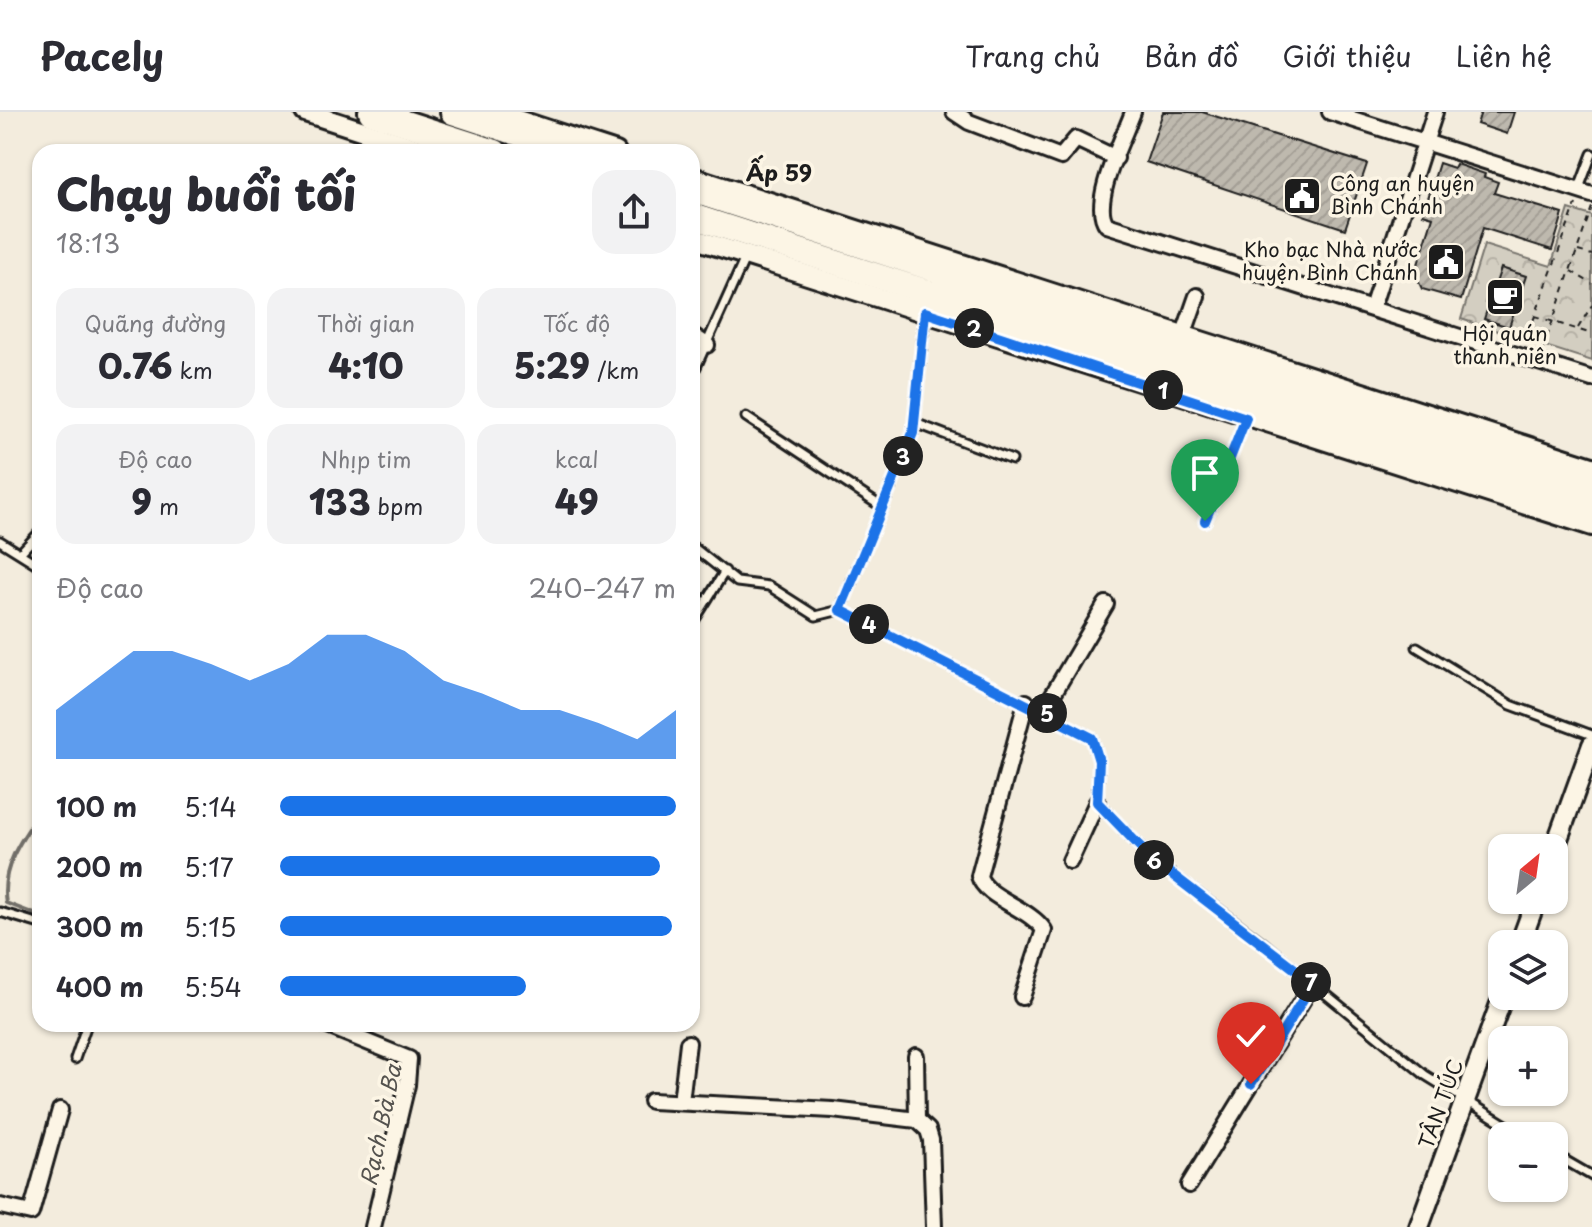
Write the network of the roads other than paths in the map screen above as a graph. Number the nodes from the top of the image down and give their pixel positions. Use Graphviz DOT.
graph roads {
  1 [pos="305,112"];
  2 [pos="371,112"];
  3 [pos="453,112"];
  4 [pos="493,112"];
  5 [pos="954,112"];
  6 [pos="1133,112"];
  7 [pos="1330,112"];
  8 [pos="1435,112"];
  9 [pos="1425,142"];
  10 [pos="403,144"];
  11 [pos="470,144"];
  12 [pos="551,144"];
  13 [pos="591,144"];
  14 [pos="1592,154"];
  15 [pos="1116,158"];
  16 [pos="700,180"];
  17 [pos="700,193"];
  18 [pos="1583,193"];
  19 [pos="700,219"];
  20 [pos="700,241"];
  21 [pos="746,256"];
  22 [pos="1197,296"];
  23 [pos="1372,308"];
  24 [pos="925,312"];
  25 [pos="1183,336"];
  26 [pos="700,340"];
  27 [pos="707,345"];
  28 [pos="700,359"];
  29 [pos="1592,379"];
  30 [pos="746,417"];
  31 [pos="1246,418"];
  32 [pos="915,423"];
  33 [pos="1012,460"];
  34 [pos="1592,467"];
  35 [pos="1592,484"];
  36 [pos="882,507"];
  37 [pos="1592,507"];
  38 [pos="1205,521"];
  39 [pos="1592,526"];
  40 [pos="32,540"];
  41 [pos="0,541"];
  42 [pos="700,552"];
  43 [pos="20,553"];
  44 [pos="32,561"];
  45 [pos="725,571"];
  46 [pos="1106,604"];
  47 [pos="840,610"];
  48 [pos="700,611"];
  49 [pos="1417,647"];
  50 [pos="1026,702"];
  51 [pos="1043,711"];
  52 [pos="1592,735"];
  53 [pos="1592,745"];
  54 [pos="1097,802"];
  55 [pos="1560,834"];
  56 [pos="1070,861"];
  57 [pos="0,912"];
  58 [pos="32,922"];
  59 [pos="1313,983"];
  60 [pos="1022,997"];
  61 [pos="1498,1010"];
  62 [pos="84,1032"];
  63 [pos="343,1032"];
  64 [pos="688,1043"];
  65 [pos="916,1056"];
  66 [pos="75,1059"];
  67 [pos="651,1101"];
  68 [pos="681,1102"];
  69 [pos="1467,1102"];
  70 [pos="60,1110"];
  71 [pos="917,1120"];
  72 [pos="1501,1122"];
  73 [pos="1568,1162"];
  74 [pos="1592,1176"];
  75 [pos="1189,1185"];
  76 [pos="0,1206"];
  77 [pos="373,1227"];
  78 [pos="934,1227"];
  79 [pos="1419,1227"];
  1 -- 10 [label="street"];
  2 -- 11 [label="highway"];
  3 -- 12 [label="highway"];
  4 -- 13 [label="street"];
  5 -- 15 [label="street"];
  6 -- 15 [label="street"];
  7 -- 9 [label="street"];
  8 -- 9 [label="street"];
  9 -- 18 [label="street"];
  9 -- 23 [label="street"];
  14 -- 18 [label="lane"];
  15 -- 23 [label="street"];
  16 -- 25 [label="street"];
  17 -- 35 [label="highway"];
  19 -- 37 [label="highway"];
  20 -- 21 [label="street"];
  21 -- 24 [label="street"];
  21 -- 27 [label="lane"];
  22 -- 25 [label="street"];
  23 -- 29 [label="street"];
  24 -- 31 [label="street"];
  24 -- 32 [label="lane"];
  25 -- 34 [label="street"];
  26 -- 27 [label="street"];
  27 -- 28 [label="lane"];
  30 -- 36 [label="lane"];
  31 -- 38 [label="lane"];
  31 -- 39 [label="street"];
  32 -- 33 [label="lane"];
  32 -- 36 [label="lane"];
  36 -- 47 [label="lane"];
  40 -- 43 [label="lane"];
  41 -- 43 [label="lane"];
  42 -- 45 [label="lane"];
  43 -- 44 [label="lane"];
  45 -- 47 [label="lane"];
  45 -- 48 [label="lane"];
  46 -- 51 [label="street"];
  47 -- 50 [label="lane"];
  49 -- 52 [label="lane"];
  50 -- 51 [label="lane"];
  50 -- 60 [label="street"];
  51 -- 54 [label="lane"];
  53 -- 55 [label="street"];
  54 -- 56 [label="street"];
  54 -- 59 [label="lane"];
  57 -- 58 [label="lane"];
  59 -- 69 [label="lane"];
  59 -- 75 [label="street"];
  61 -- 69 [label="street, TÂN TÚC"];
  62 -- 66 [label="lane"];
  63 -- 77 [label="street"];
  64 -- 68 [label="street"];
  65 -- 71 [label="street"];
  67 -- 68 [label="street"];
  68 -- 71 [label="street"];
  69 -- 72 [label="lane"];
  69 -- 79 [label="street, TÂN TÚC"];
  70 -- 76 [label="street"];
  71 -- 78 [label="street"];
  73 -- 74 [label="lane"];
}
